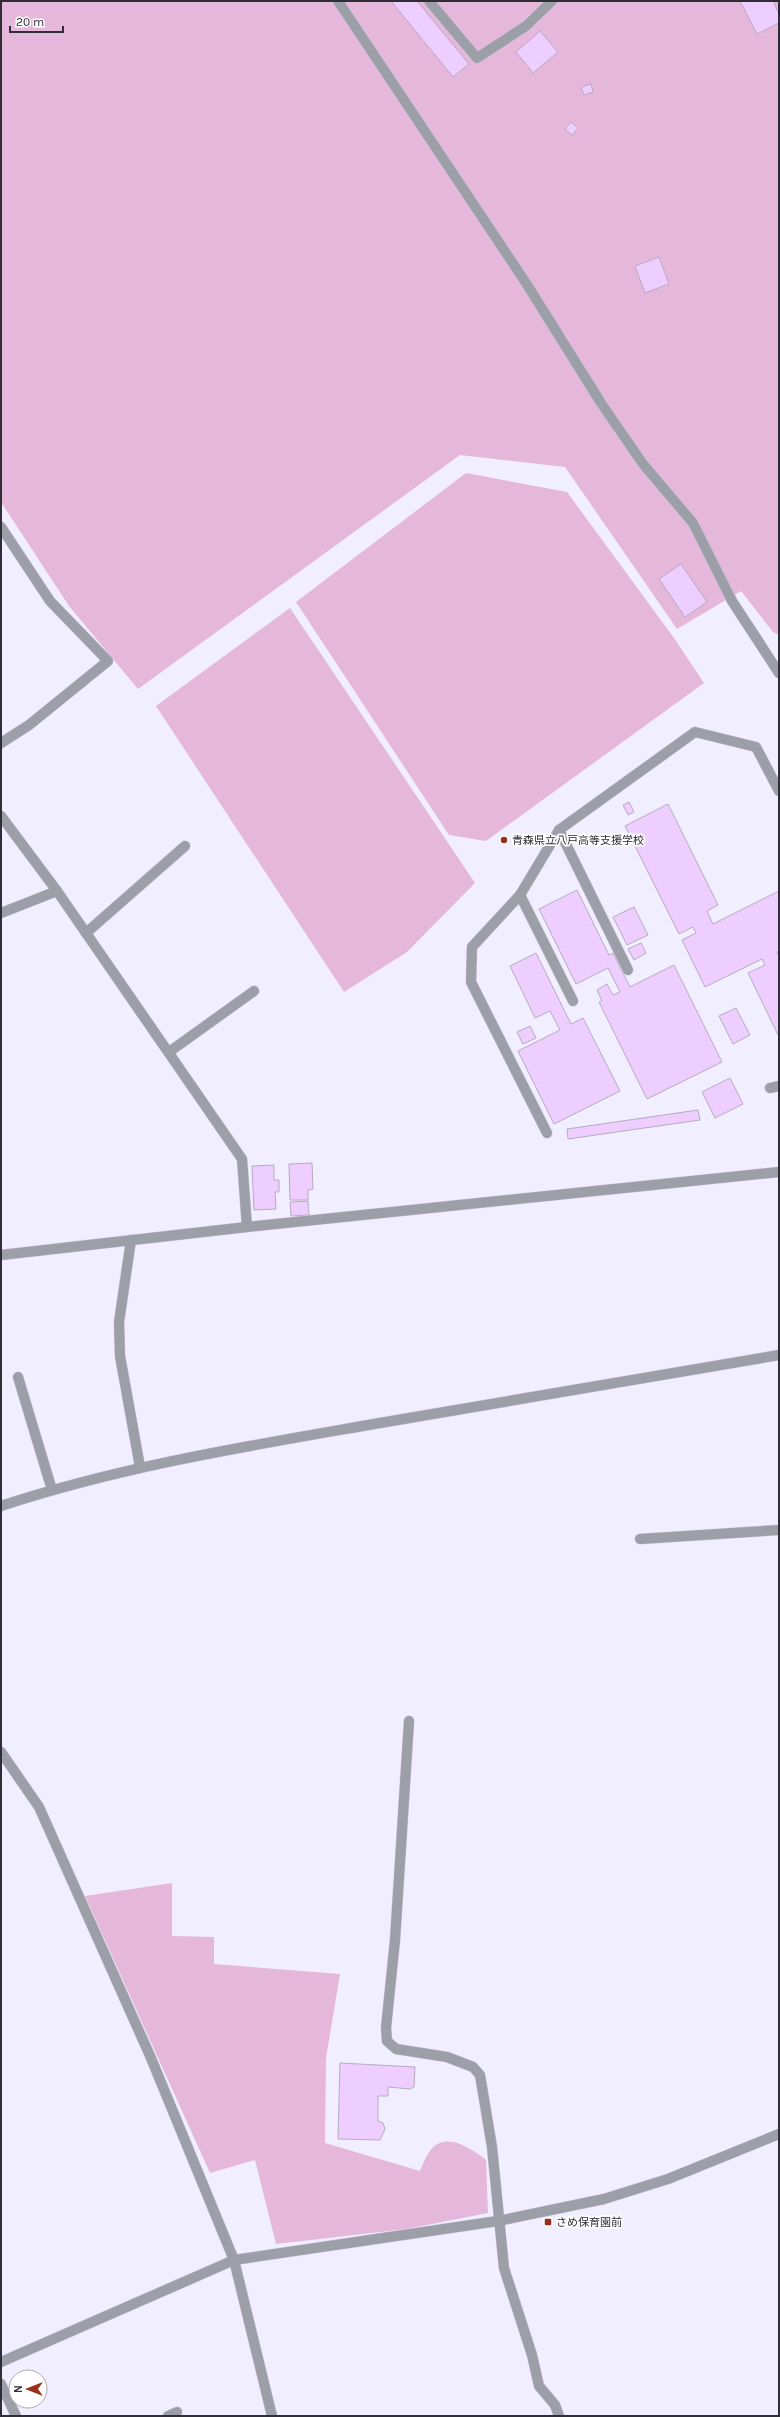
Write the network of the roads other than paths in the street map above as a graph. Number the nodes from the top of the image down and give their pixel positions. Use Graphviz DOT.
graph roads {
  1 [pos="338,1"];
  2 [pos="429,1"];
  3 [pos="552,1"];
  4 [pos="1,527"];
  5 [pos="779,673"];
  6 [pos="1,743"];
  7 [pos="779,791"];
  8 [pos="1,816"];
  9 [pos="559,830"];
  10 [pos="185,846"];
  11 [pos="57,891"];
  12 [pos="520,895"];
  13 [pos="1,913"];
  14 [pos="86,933"];
  15 [pos="628,970"];
  16 [pos="254,990"];
  17 [pos="573,1002"];
  18 [pos="169,1052"];
  19 [pos="547,1133"];
  20 [pos="779,1172"];
  21 [pos="247,1227"];
  22 [pos="131,1240"];
  23 [pos="1,1255"];
  24 [pos="779,1355"];
  25 [pos="18,1377"];
  26 [pos="140,1467"];
  27 [pos="52,1490"];
  28 [pos="1,1506"];
  29 [pos="779,1530"];
  30 [pos="640,1539"];
  31 [pos="409,1720"];
  32 [pos="1,1752"];
  33 [pos="779,2134"];
  34 [pos="498,2221"];
  35 [pos="234,2260"];
  36 [pos="1,2362"];
  37 [pos="1,2384"];
  38 [pos="16,2416"];
  39 [pos="272,2416"];
  40 [pos="559,2416"];
  1 -- 5 [label="street"];
  2 -- 3 [label="street"];
  4 -- 6 [label="street"];
  7 -- 9 [label="street"];
  8 -- 11 [label="street"];
  9 -- 12 [label="street"];
  9 -- 15 [label="street"];
  10 -- 14 [label="street"];
  11 -- 13 [label="street"];
  11 -- 14 [label="street"];
  12 -- 17 [label="street"];
  12 -- 19 [label="street"];
  14 -- 18 [label="street"];
  16 -- 18 [label="street"];
  18 -- 21 [label="street"];
  20 -- 21 [label="street"];
  21 -- 22 [label="street"];
  22 -- 23 [label="street"];
  22 -- 26 [label="street"];
  24 -- 26 [label="street"];
  25 -- 27 [label="street"];
  26 -- 27 [label="street"];
  27 -- 28 [label="street"];
  29 -- 30 [label="street"];
  31 -- 34 [label="street"];
  32 -- 35 [label="street"];
  33 -- 34 [label="street"];
  34 -- 35 [label="street"];
  34 -- 40 [label="street"];
  35 -- 36 [label="street"];
  35 -- 39 [label="street"];
  37 -- 38 [label="street"];
}
